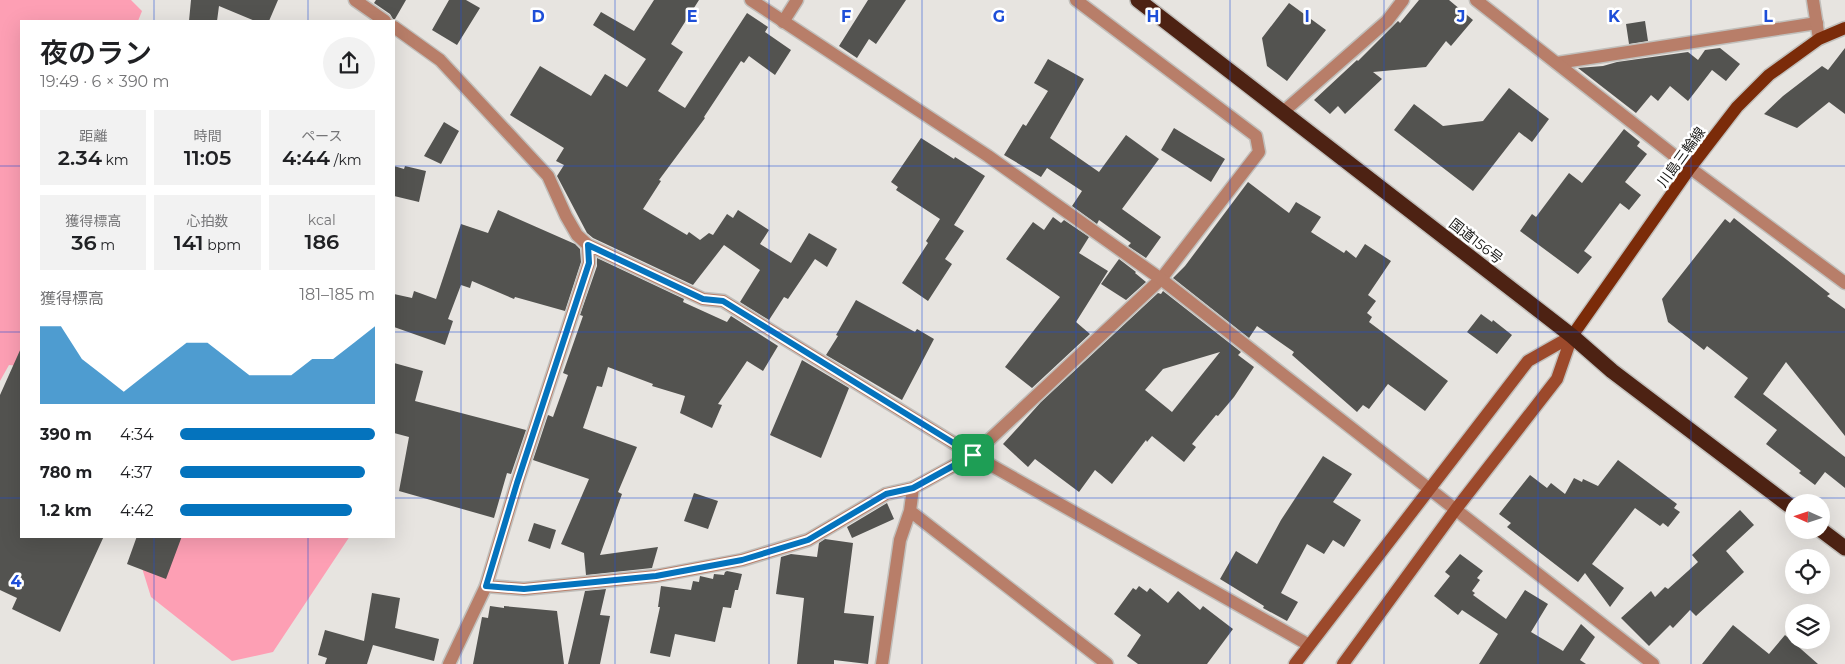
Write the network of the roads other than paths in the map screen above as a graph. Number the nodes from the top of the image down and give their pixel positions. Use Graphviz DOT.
graph roads {
  1 [pos="355,0"];
  2 [pos="751,0"];
  3 [pos="797,0"];
  4 [pos="1076,0"];
  5 [pos="1138,0"];
  6 [pos="1403,0"];
  7 [pos="1476,0"];
  8 [pos="1813,0"];
  9 [pos="384,20"];
  10 [pos="783,22"];
  11 [pos="1817,23"];
  12 [pos="395,28"];
  13 [pos="1845,28"];
  14 [pos="1819,39"];
  15 [pos="1557,63"];
  16 [pos="1283,112"];
  17 [pos="1690,168"];
  18 [pos="588,245"];
  19 [pos="1161,279"];
  20 [pos="1845,283"];
  21 [pos="1572,336"];
  22 [pos="973,455"];
  23 [pos="913,488"];
  24 [pos="1429,488"];
  25 [pos="1785,502"];
  26 [pos="1456,509"];
  27 [pos="910,511"];
  28 [pos="1830,537"];
  29 [pos="1845,548"];
  30 [pos="486,586"];
  31 [pos="1309,645"];
  32 [pos="449,664"];
  33 [pos="882,664"];
  34 [pos="1107,664"];
  35 [pos="1295,664"];
  36 [pos="1343,664"];
  37 [pos="1653,664"];
  1 -- 9 [label="street"];
  2 -- 10 [label="street"];
  3 -- 10 [label="street"];
  4 -- 19 [label="street"];
  5 -- 16 [label="highway, 国道156号"];
  6 -- 16 [label="street"];
  7 -- 15 [label="street"];
  8 -- 11 [label="street"];
  10 -- 19 [label="street"];
  11 -- 14 [label="street"];
  11 -- 15 [label="street"];
  12 -- 18 [label="street"];
  13 -- 14 [label="main road, 川島三輪線"];
  14 -- 17 [label="main road, 川島三輪線"];
  15 -- 17 [label="street"];
  16 -- 21 [label="highway, 国道156号"];
  17 -- 20 [label="street"];
  17 -- 21 [label="main road, 川島三輪線"];
  18 -- 22 [label="street"];
  18 -- 30 [label="street"];
  19 -- 22 [label="street"];
  19 -- 24 [label="street"];
  21 -- 24 [label="street"];
  21 -- 25 [label="highway, 国道156号"];
  21 -- 26 [label="street"];
  22 -- 23 [label="street"];
  22 -- 31 [label="street"];
  23 -- 27 [label="street"];
  23 -- 30 [label="street"];
  24 -- 26 [label="street"];
  24 -- 31 [label="street"];
  26 -- 36 [label="street"];
  26 -- 37 [label="street"];
  27 -- 33 [label="street"];
  27 -- 34 [label="street"];
  28 -- 29 [label="highway"];
  30 -- 32 [label="street"];
  31 -- 35 [label="street"];
}
